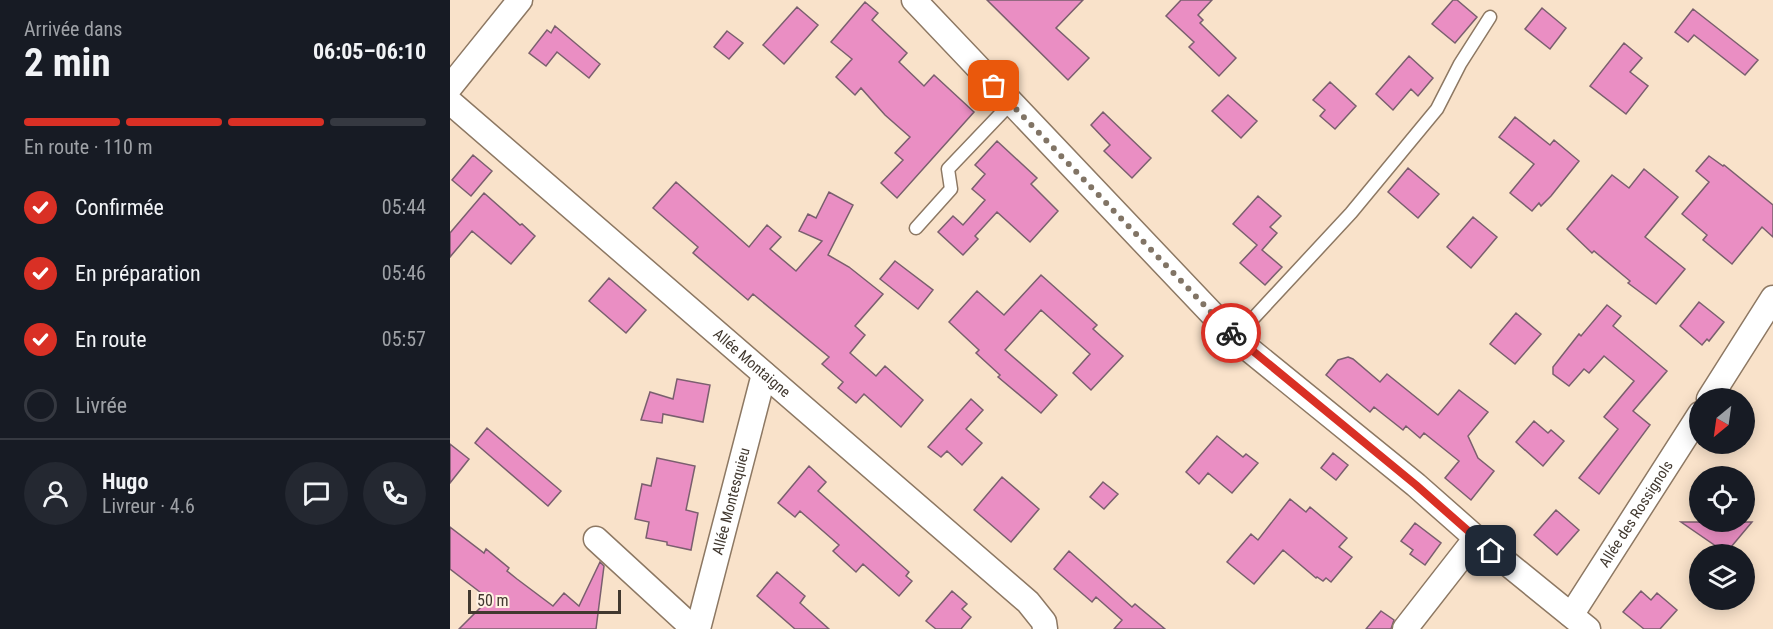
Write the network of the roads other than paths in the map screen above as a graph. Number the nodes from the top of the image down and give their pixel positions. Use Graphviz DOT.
graph roads {
  1 [pos="520,0"];
  2 [pos="914,0"];
  3 [pos="1490,17"];
  4 [pos="450,87"];
  5 [pos="450,102"];
  6 [pos="1011,102"];
  7 [pos="916,228"];
  8 [pos="1773,298"];
  9 [pos="1236,338"];
  10 [pos="764,375"];
  11 [pos="1716,388"];
  12 [pos="1689,431"];
  13 [pos="1476,538"];
  14 [pos="596,539"];
  15 [pos="1579,621"];
  16 [pos="693,629"];
  17 [pos="698,629"];
  18 [pos="1045,629"];
  19 [pos="1406,629"];
  1 -- 4 [label="street"];
  2 -- 6 [label="street"];
  3 -- 9 [label="lane"];
  5 -- 10 [label="street, Allée Montaigne"];
  6 -- 7 [label="lane"];
  6 -- 9 [label="street"];
  8 -- 11 [label="street"];
  9 -- 13 [label="street"];
  10 -- 17 [label="street, Allée Montesquieu"];
  10 -- 18 [label="street, Allée Montaigne"];
  12 -- 15 [label="street, Allée des Rossignols"];
  13 -- 15 [label="street"];
  13 -- 19 [label="street"];
  14 -- 16 [label="street"];
}
